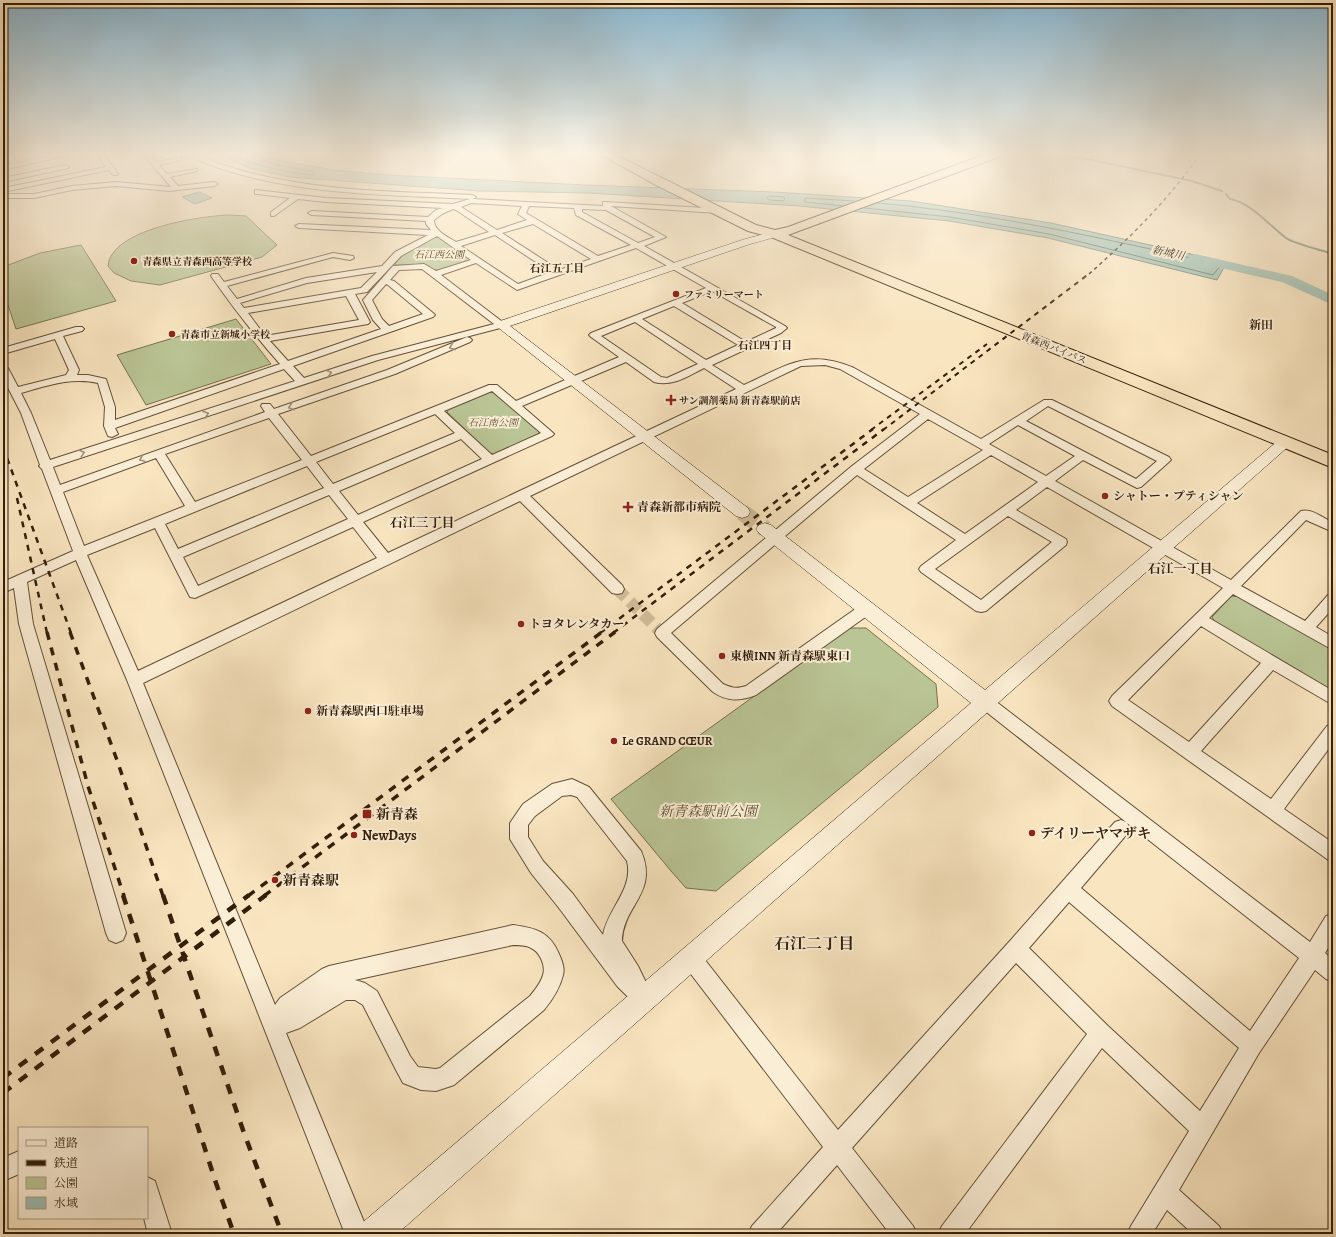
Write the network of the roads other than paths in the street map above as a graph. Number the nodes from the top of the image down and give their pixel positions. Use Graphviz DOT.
graph roads {
  1 [pos="278,211"];
  2 [pos="314,211"];
  3 [pos="442,211"];
  4 [pos="462,211"];
  5 [pos="523,211"];
  6 [pos="578,211"];
  7 [pos="613,211"];
  8 [pos="717,211"];
  9 [pos="732,211"];
  10 [pos="844,211"];
  11 [pos="312,213"];
  12 [pos="274,214"];
  13 [pos="430,219"];
  14 [pos="534,221"];
  15 [pos="437,233"];
  16 [pos="496,233"];
  17 [pos="775,234"];
  18 [pos="455,245"];
  19 [pos="637,245"];
  20 [pos="350,258"];
  21 [pos="597,259"];
  22 [pos="478,260"];
  23 [pos="675,266"];
  24 [pos="384,268"];
  25 [pos="558,273"];
  26 [pos="435,274"];
  27 [pos="215,276"];
  28 [pos="384,280"];
  29 [pos="222,285"];
  30 [pos="713,288"];
  31 [pos="350,294"];
  32 [pos="235,302"];
  33 [pos="675,303"];
  34 [pos="241,311"];
  35 [pos="636,319"];
  36 [pos="501,325"];
  37 [pos="79,329"];
  38 [pos="388,330"];
  39 [pos="58,335"];
  40 [pos="263,339"];
  41 [pos="746,346"];
  42 [pos="3,351"];
  43 [pos="626,358"];
  44 [pos="706,364"];
  45 [pos="286,365"];
  46 [pos="3,368"];
  47 [pos="70,378"];
  48 [pos="573,380"];
  49 [pos="302,382"];
  50 [pos="743,389"];
  51 [pos="15,391"];
  52 [pos="259,397"];
  53 [pos="514,406"];
  54 [pos="437,410"];
  55 [pos="272,413"];
  56 [pos="927,414"];
  57 [pos="1018,421"];
  58 [pos="109,426"];
  59 [pos="462,434"];
  60 [pos="644,436"];
  61 [pos="115,442"];
  62 [pos="1285,442"];
  63 [pos="986,447"];
  64 [pos="159,453"];
  65 [pos="1083,455"];
  66 [pos="490,460"];
  67 [pos="309,461"];
  68 [pos="1333,462"];
  69 [pos="45,466"];
  70 [pos="856,469"];
  71 [pos="1046,482"];
  72 [pos="331,490"];
  73 [pos="55,491"];
  74 [pos="521,495"];
  75 [pos="908,503"];
  76 [pos="192,508"];
  77 [pos="1007,510"];
  78 [pos="742,512"];
  79 [pos="355,521"];
  80 [pos="158,522"];
  81 [pos="1333,528"];
  82 [pos="770,532"];
  83 [pos="965,540"];
  84 [pos="1163,548"];
  85 [pos="80,553"];
  86 [pos="176,555"];
  87 [pos="386,560"];
  88 [pos="20,580"];
  89 [pos="1231,587"];
  90 [pos="3,588"];
  91 [pos="618,589"];
  92 [pos="1333,599"];
  93 [pos="866,609"];
  94 [pos="1200,619"];
  95 [pos="1306,629"];
  96 [pos="1333,644"];
  97 [pos="1271,662"];
  98 [pos="134,680"];
  99 [pos="1333,699"];
  100 [pos="985,702"];
  101 [pos="1333,731"];
  102 [pos="1190,752"];
  103 [pos="1273,810"];
  104 [pos="1121,828"];
  105 [pos="1333,853"];
  106 [pos="1066,891"];
  107 [pos="1333,922"];
  108 [pos="116,933"];
  109 [pos="1016,949"];
  110 [pos="1312,956"];
  111 [pos="691,958"];
  112 [pos="1333,972"];
  113 [pos="644,999"];
  114 [pos="273,1025"];
  115 [pos="1101,1033"];
  116 [pos="1252,1046"];
  117 [pos="1202,1128"];
  118 [pos="838,1148"];
  119 [pos="18,1162"];
  120 [pos="3,1170"];
  121 [pos="148,1192"];
  122 [pos="1164,1192"];
  123 [pos="160,1234"];
  124 [pos="357,1234"];
  125 [pos="373,1234"];
  126 [pos="760,1234"];
  127 [pos="905,1234"];
  128 [pos="950,1234"];
  129 [pos="1138,1234"];
  130 [pos="1211,1234"];
  1 -- 12 [label="street"];
  2 -- 11 [label="street"];
  3 -- 13 [label="street"];
  4 -- 16 [label="street"];
  5 -- 14 [label="street"];
  6 -- 19 [label="street"];
  7 -- 19 [label="street"];
  8 -- 17 [label="highway, 青森西バイパス"];
  9 -- 17 [label="highway, 青森西バイパス"];
  10 -- 17 [label="highway"];
  11 -- 13 [label="street"];
  11 -- 15 [label="street"];
  13 -- 15 [label="street"];
  14 -- 16 [label="street"];
  14 -- 21 [label="street"];
  15 -- 18 [label="street"];
  15 -- 24 [label="street"];
  16 -- 18 [label="street"];
  16 -- 25 [label="street"];
  17 -- 23 [label="street"];
  17 -- 62 [label="highway, 青森西バイパス"];
  18 -- 22 [label="street"];
  19 -- 21 [label="street"];
  19 -- 23 [label="street"];
  20 -- 29 [label="street"];
  21 -- 25 [label="street"];
  22 -- 25 [label="street"];
  22 -- 26 [label="street"];
  23 -- 30 [label="street"];
  23 -- 36 [label="street"];
  24 -- 31 [label="street"];
  24 -- 32 [label="street"];
  26 -- 28 [label="street"];
  26 -- 36 [label="street"];
  27 -- 29 [label="street"];
  28 -- 38 [label="street"];
  28 -- 38 [label="street"];
  29 -- 32 [label="street"];
  30 -- 33 [label="street"];
  30 -- 41 [label="street"];
  31 -- 34 [label="street"];
  31 -- 40 [label="street"];
  32 -- 34 [label="street"];
  33 -- 35 [label="street"];
  33 -- 41 [label="street"];
  34 -- 40 [label="street"];
  35 -- 43 [label="street"];
  35 -- 44 [label="street"];
  36 -- 48 [label="street"];
  49 -- 36 [label="street, one-way"];
  36 -- 55 [label="street, one-way"];
  37 -- 39 [label="street"];
  38 -- 45 [label="street"];
  39 -- 42 [label="street"];
  39 -- 47 [label="street"];
  40 -- 45 [label="street"];
  41 -- 44 [label="street"];
  43 -- 44 [label="street"];
  43 -- 48 [label="street"];
  44 -- 50 [label="street"];
  45 -- 49 [label="street"];
  45 -- 58 [label="street"];
  46 -- 51 [label="street"];
  47 -- 51 [label="street"];
  47 -- 58 [label="street"];
  48 -- 53 [label="street"];
  48 -- 60 [label="street"];
  49 -- 52 [label="street"];
  50 -- 56 [label="street"];
  50 -- 60 [label="street"];
  51 -- 69 [label="street"];
  52 -- 55 [label="street"];
  61 -- 52 [label="street, one-way"];
  53 -- 54 [label="street"];
  53 -- 66 [label="street"];
  54 -- 59 [label="street"];
  54 -- 67 [label="street"];
  55 -- 64 [label="street"];
  55 -- 67 [label="street"];
  56 -- 63 [label="street"];
  56 -- 70 [label="street"];
  57 -- 63 [label="street"];
  57 -- 65 [label="street"];
  57 -- 65 [label="street"];
  58 -- 61 [label="street"];
  59 -- 66 [label="street"];
  59 -- 72 [label="street"];
  60 -- 74 [label="street"];
  60 -- 78 [label="street"];
  69 -- 61 [label="street, one-way"];
  62 -- 68 [label="highway, 青森西バイパス"];
  62 -- 84 [label="street"];
  63 -- 71 [label="street"];
  63 -- 75 [label="street"];
  64 -- 73 [label="street, one-way"];
  64 -- 76 [label="street"];
  65 -- 71 [label="street"];
  66 -- 79 [label="street"];
  67 -- 72 [label="street"];
  67 -- 76 [label="street"];
  69 -- 73 [label="street"];
  70 -- 75 [label="street"];
  70 -- 82 [label="street"];
  71 -- 77 [label="street"];
  71 -- 84 [label="street"];
  72 -- 79 [label="street"];
  72 -- 86 [label="street"];
  73 -- 85 [label="street"];
  74 -- 87 [label="street"];
  74 -- 91 [label="street"];
  75 -- 83 [label="street"];
  76 -- 80 [label="street"];
  77 -- 83 [label="street"];
  77 -- 83 [label="street"];
  79 -- 86 [label="street"];
  79 -- 87 [label="street"];
  80 -- 85 [label="street"];
  80 -- 86 [label="street"];
  81 -- 89 [label="street"];
  82 -- 93 [label="street"];
  82 -- 93 [label="street"];
  84 -- 89 [label="street"];
  84 -- 100 [label="street"];
  85 -- 88 [label="street"];
  85 -- 98 [label="street"];
  87 -- 98 [label="street"];
  88 -- 90 [label="street"];
  88 -- 108 [label="street"];
  89 -- 94 [label="street"];
  89 -- 95 [label="street"];
  92 -- 95 [label="street"];
  93 -- 100 [label="street"];
  94 -- 97 [label="street"];
  94 -- 102 [label="street"];
  95 -- 96 [label="street"];
  97 -- 99 [label="street"];
  97 -- 102 [label="street"];
  98 -- 114 [label="street"];
  100 -- 110 [label="street"];
  100 -- 111 [label="street"];
  101 -- 103 [label="street"];
  102 -- 103 [label="street"];
  103 -- 105 [label="street"];
  104 -- 106 [label="street"];
  106 -- 109 [label="street"];
  106 -- 116 [label="street"];
  107 -- 110 [label="street"];
  109 -- 115 [label="street"];
  109 -- 118 [label="street"];
  110 -- 112 [label="street"];
  110 -- 116 [label="street"];
  111 -- 113 [label="street"];
  111 -- 118 [label="street"];
  113 -- 113 [label="street"];
  113 -- 125 [label="street"];
  114 -- 114 [label="street"];
  114 -- 124 [label="street"];
  115 -- 117 [label="street"];
  115 -- 128 [label="street"];
  116 -- 117 [label="street"];
  117 -- 122 [label="street"];
  118 -- 126 [label="street"];
  118 -- 127 [label="street"];
  119 -- 120 [label="street"];
  121 -- 123 [label="street"];
  122 -- 129 [label="street"];
  122 -- 130 [label="street"];
}
